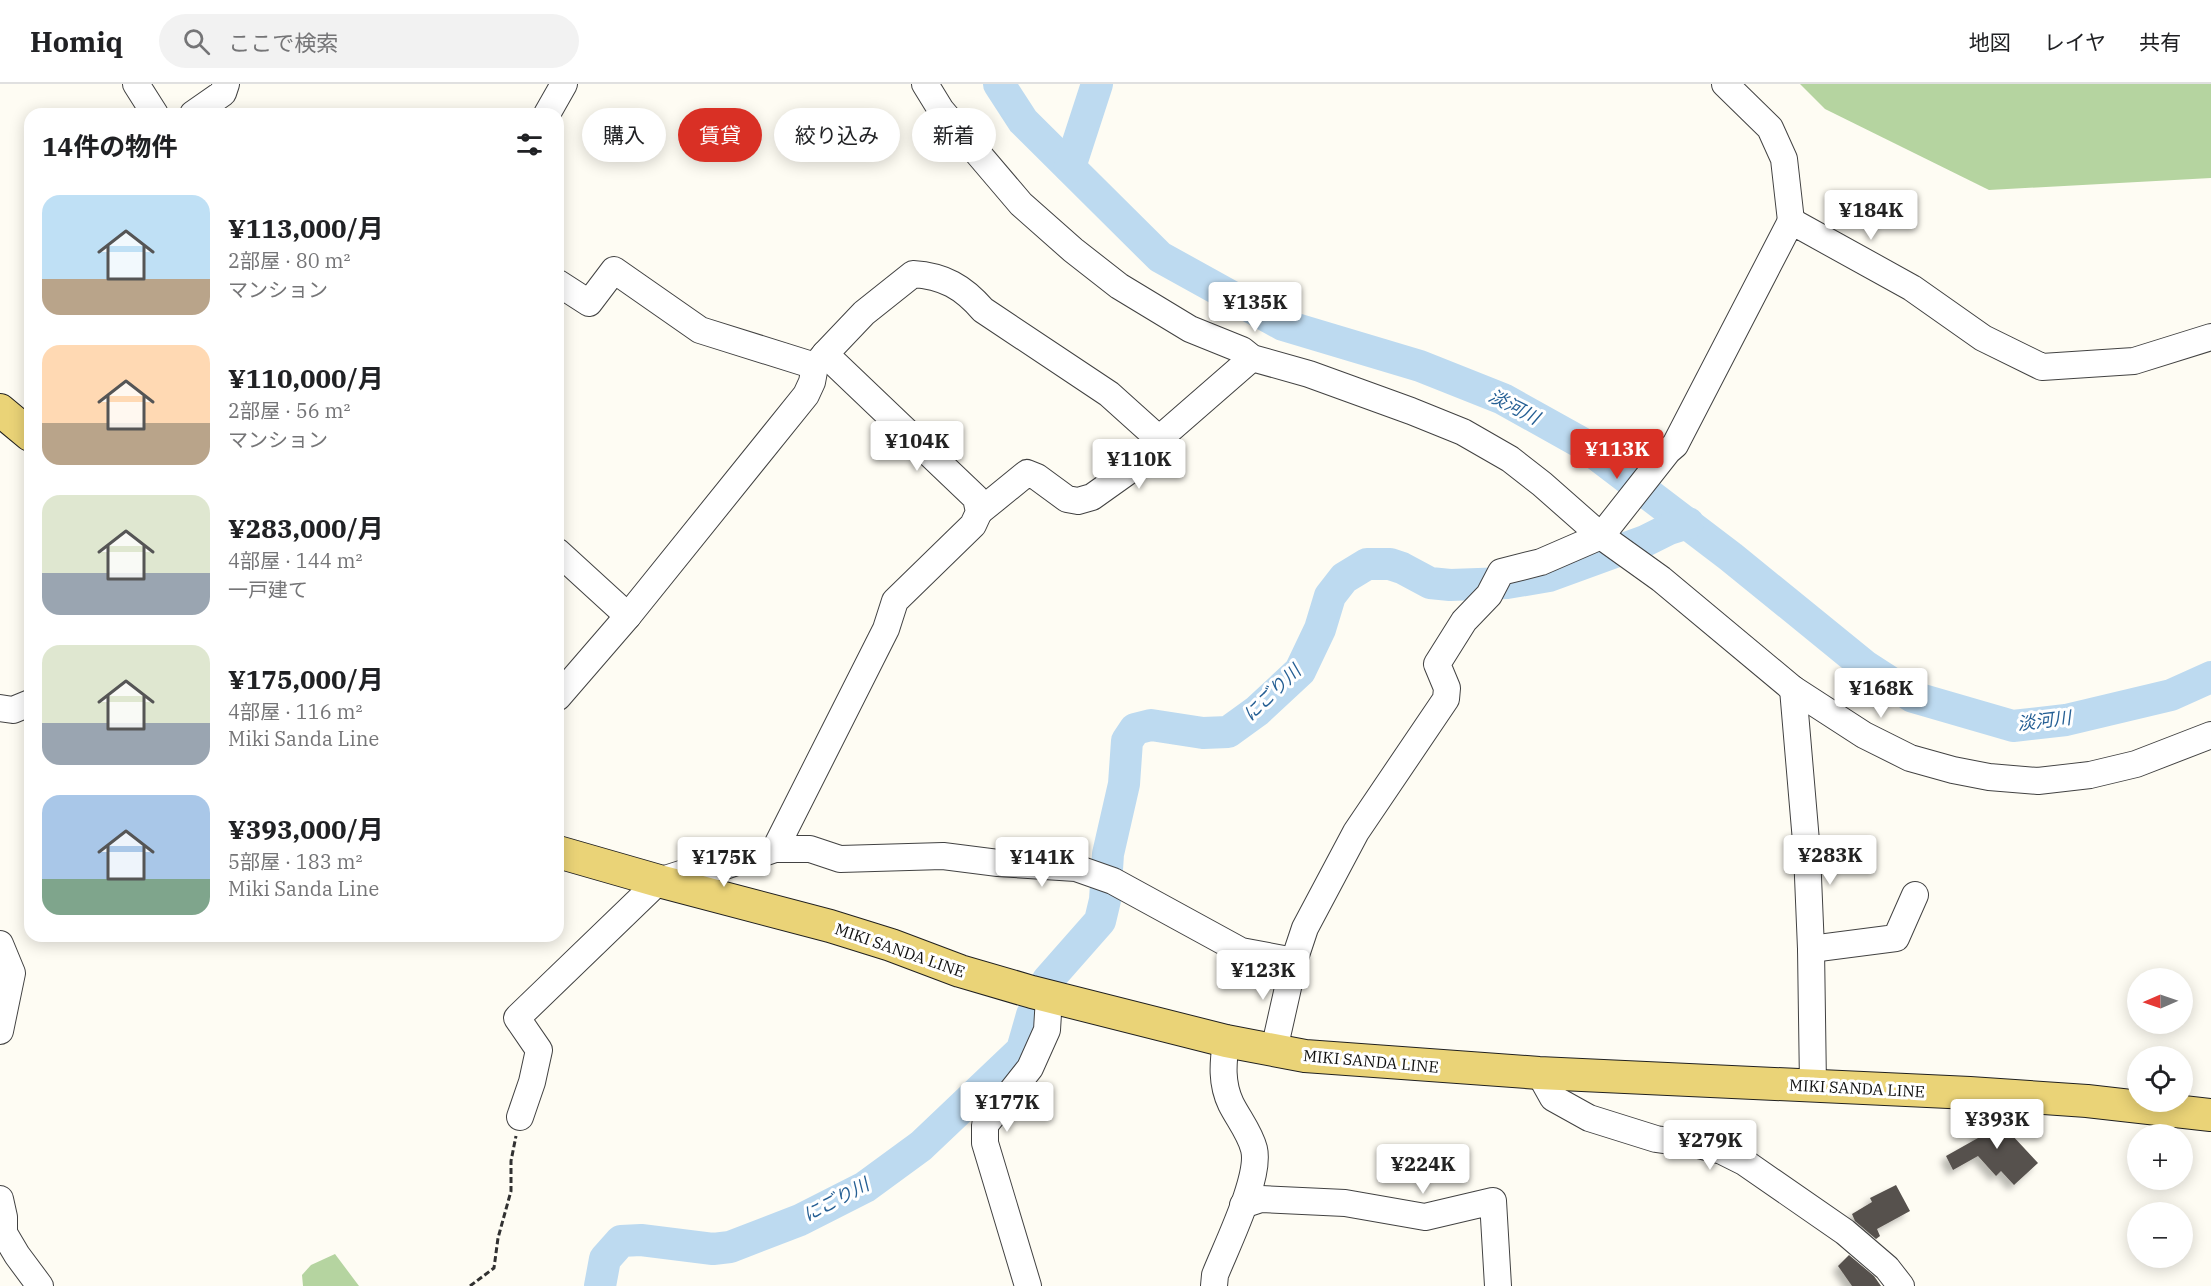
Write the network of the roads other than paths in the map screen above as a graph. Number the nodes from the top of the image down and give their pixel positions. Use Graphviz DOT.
graph roads {
  1 [pos="136,84"];
  2 [pos="226,84"];
  3 [pos="564,84"];
  4 [pos="925,84"];
  5 [pos="1725,84"];
  6 [pos="151,108"];
  7 [pos="202,108"];
  8 [pos="550,108"];
  9 [pos="1791,221"];
  10 [pos="564,287"];
  11 [pos="2211,338"];
  12 [pos="1252,358"];
  13 [pos="820,360"];
  14 [pos="0,411"];
  15 [pos="24,430"];
  16 [pos="1159,439"];
  17 [pos="979,512"];
  18 [pos="1601,536"];
  19 [pos="564,557"];
  20 [pos="628,616"];
  21 [pos="1793,689"];
  22 [pos="564,690"];
  23 [pos="2211,735"];
  24 [pos="775,849"];
  25 [pos="564,854"];
  26 [pos="659,881"];
  27 [pos="1916,896"];
  28 [pos="0,944"];
  29 [pos="1811,949"];
  30 [pos="1294,962"];
  31 [pos="1049,997"];
  32 [pos="0,1032"];
  33 [pos="1226,1041"];
  34 [pos="1274,1050"];
  35 [pos="1539,1073"];
  36 [pos="1813,1085"];
  37 [pos="2211,1115"];
  38 [pos="520,1117"];
  39 [pos="0,1199"];
  40 [pos="1243,1205"];
  41 [pos="2,1232"];
  42 [pos="40,1286"];
  43 [pos="1028,1286"];
  44 [pos="1214,1286"];
  45 [pos="1498,1286"];
  46 [pos="1902,1286"];
  1 -- 6 [label="street"];
  2 -- 7 [label="street"];
  3 -- 8 [label="street"];
  4 -- 12 [label="street"];
  5 -- 9 [label="street"];
  9 -- 11 [label="street"];
  9 -- 18 [label="street"];
  10 -- 13 [label="street"];
  12 -- 16 [label="street"];
  12 -- 18 [label="street"];
  13 -- 16 [label="street"];
  13 -- 17 [label="street"];
  13 -- 20 [label="street"];
  14 -- 15 [label="main road"];
  16 -- 17 [label="street"];
  17 -- 24 [label="street"];
  18 -- 21 [label="street"];
  18 -- 30 [label="street"];
  19 -- 20 [label="street"];
  20 -- 22 [label="street"];
  21 -- 23 [label="street"];
  21 -- 29 [label="street"];
  24 -- 26 [label="street"];
  24 -- 30 [label="street"];
  25 -- 26 [label="main road, MIKI SANDA LINE"];
  26 -- 31 [label="main road, MIKI SANDA LINE"];
  26 -- 38 [label="street"];
  27 -- 29 [label="street"];
  28 -- 32 [label="street"];
  29 -- 36 [label="street"];
  30 -- 34 [label="street"];
  31 -- 33 [label="main road, MIKI SANDA LINE"];
  31 -- 43 [label="street"];
  33 -- 34 [label="main road, MIKI SANDA LINE"];
  33 -- 40 [label="street"];
  34 -- 35 [label="main road, MIKI SANDA LINE"];
  35 -- 36 [label="main road, MIKI SANDA LINE"];
  35 -- 46 [label="street"];
  36 -- 37 [label="main road, MIKI SANDA LINE"];
  39 -- 41 [label="street"];
  40 -- 44 [label="street"];
  40 -- 45 [label="street"];
  41 -- 42 [label="street"];
}
